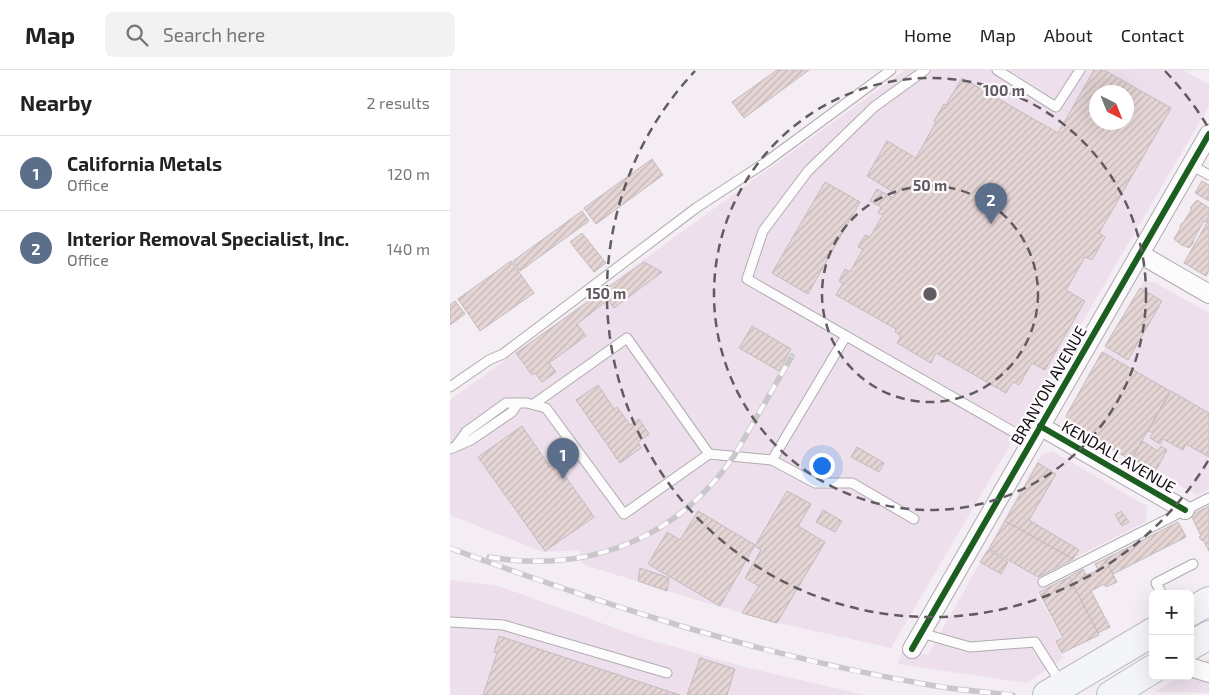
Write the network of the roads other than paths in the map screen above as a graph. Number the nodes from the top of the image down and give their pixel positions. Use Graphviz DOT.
graph roads {
  1 [pos="891,70"];
  2 [pos="925,70"];
  3 [pos="997,70"];
  4 [pos="1080,70"];
  5 [pos="1209,134"];
  6 [pos="1191,165"];
  7 [pos="1209,175"];
  8 [pos="1140,254"];
  9 [pos="1209,294"];
  10 [pos="846,336"];
  11 [pos="450,387"];
  12 [pos="534,404"];
  13 [pos="1040,426"];
  14 [pos="1031,442"];
  15 [pos="453,448"];
  16 [pos="709,454"];
  17 [pos="772,460"];
  18 [pos="1209,498"];
  19 [pos="1185,510"];
  20 [pos="914,519"];
  21 [pos="1194,564"];
  22 [pos="1043,582"];
  23 [pos="1160,590"];
  24 [pos="1209,602"];
  25 [pos="1194,610"];
  26 [pos="450,622"];
  27 [pos="921,633"];
  28 [pos="1149,634"];
  29 [pos="1209,635"];
  30 [pos="1194,644"];
  31 [pos="912,649"];
  32 [pos="1119,651"];
  33 [pos="1149,657"];
  34 [pos="1194,669"];
  35 [pos="1149,671"];
  36 [pos="1209,673"];
  37 [pos="667,674"];
  38 [pos="1055,690"];
  39 [pos="1111,695"];
  1 -- 11 [label="lane"];
  2 -- 10 [label="lane"];
  3 -- 4 [label="lane"];
  5 -- 6 [label="street, BRANYON AVENUE"];
  6 -- 7 [label="lane"];
  6 -- 8 [label="street, BRANYON AVENUE"];
  8 -- 9 [label="street"];
  8 -- 13 [label="street, BRANYON AVENUE"];
  10 -- 14 [label="lane"];
  10 -- 17 [label="lane"];
  12 -- 15 [label="lane"];
  12 -- 16 [label="lane"];
  12 -- 16 [label="lane"];
  13 -- 14 [label="street, BRANYON AVENUE"];
  13 -- 19 [label="street, KENDALL AVENUE"];
  14 -- 27 [label="street, BRANYON AVENUE"];
  16 -- 17 [label="lane"];
  17 -- 20 [label="lane"];
  18 -- 19 [label="lane"];
  19 -- 22 [label="lane"];
  21 -- 23 [label="lane"];
  24 -- 25 [label="main road"];
  26 -- 37 [label="lane"];
  27 -- 31 [label="street, BRANYON AVENUE"];
  27 -- 38 [label="lane"];
  28 -- 32 [label="main road"];
  29 -- 30 [label="main road"];
  32 -- 33 [label="street"];
  32 -- 38 [label="main road"];
  34 -- 36 [label="street"];
  35 -- 39 [label="main road"];
}
